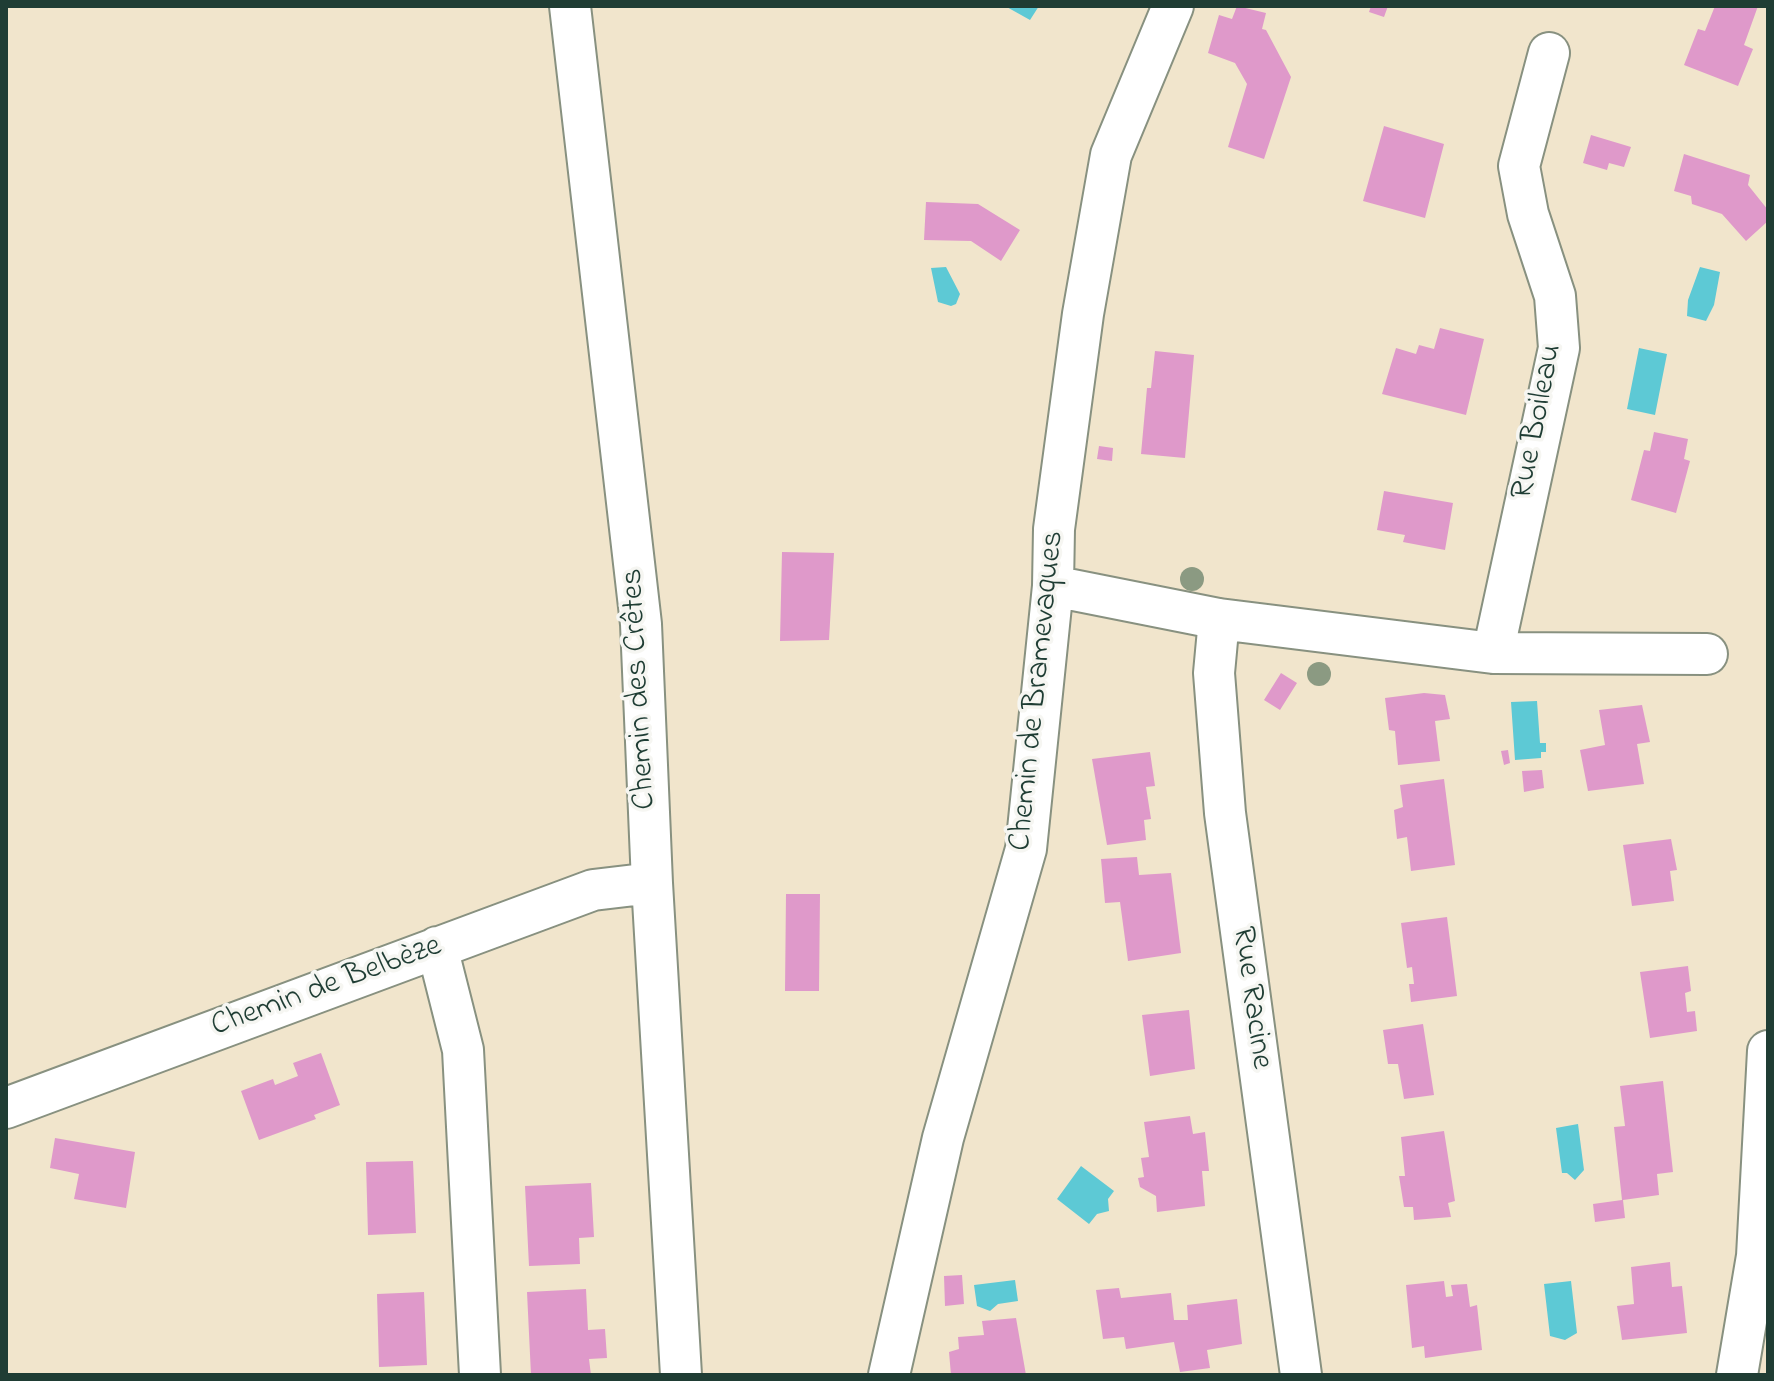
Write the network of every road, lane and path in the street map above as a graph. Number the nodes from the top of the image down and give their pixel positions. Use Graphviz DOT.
graph roads {
  1 [pos="570,6"];
  2 [pos="1173,6"];
  3 [pos="1549,53"];
  4 [pos="1053,586"];
  5 [pos="1219,619"];
  6 [pos="1493,653"];
  7 [pos="1707,654"];
  8 [pos="652,883"];
  9 [pos="437,947"];
  10 [pos="1768,1051"];
  11 [pos="6,1108"];
  12 [pos="480,1375"];
  13 [pos="681,1375"];
  14 [pos="889,1375"];
  15 [pos="1301,1375"];
  16 [pos="1737,1375"];
  1 -- 8 [label="street, Chemin des Crêtes"];
  2 -- 4 [label="street, Chemin de Bramevaques"];
  3 -- 6 [label="street, Rue Boileau"];
  4 -- 5 [label="street"];
  4 -- 14 [label="street, Chemin de Bramevaques"];
  5 -- 6 [label="street"];
  5 -- 15 [label="street, Rue Racine"];
  6 -- 7 [label="street"];
  8 -- 9 [label="street, Chemin de Belbèze"];
  8 -- 13 [label="street, Chemin des Crêtes"];
  9 -- 11 [label="street, Chemin de Belbèze"];
  9 -- 12 [label="street"];
  10 -- 16 [label="street"];
}
